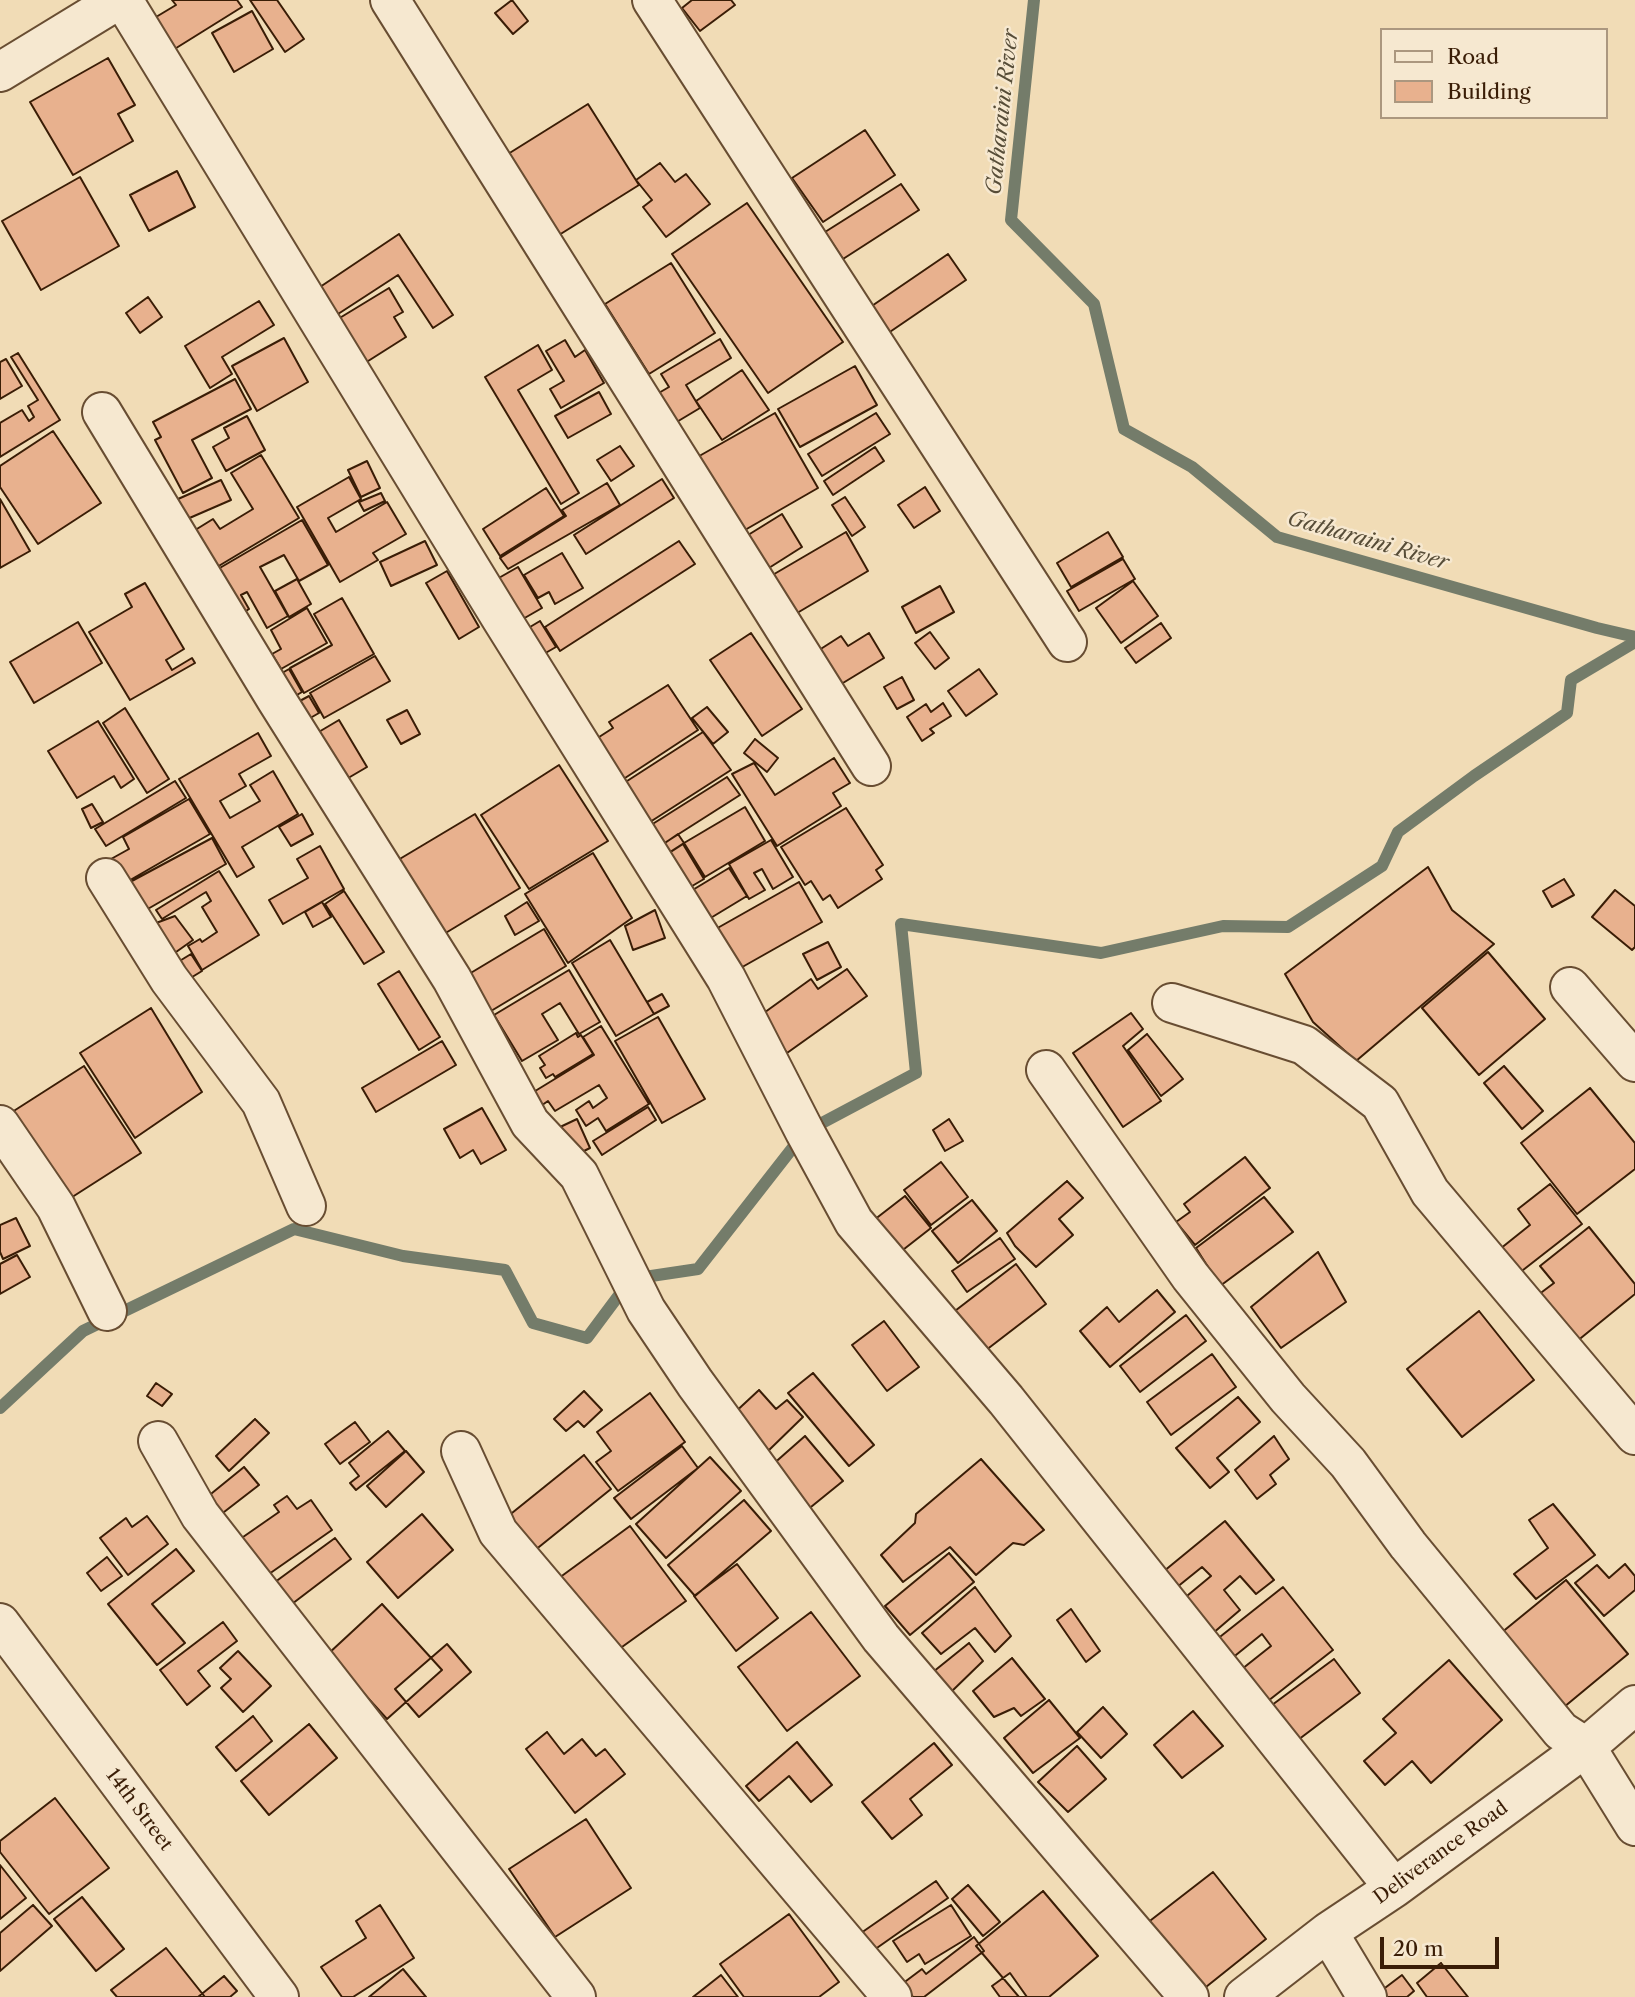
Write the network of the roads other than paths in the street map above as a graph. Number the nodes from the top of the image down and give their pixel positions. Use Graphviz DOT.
graph roads {
  1 [pos="121,0"];
  2 [pos="390,0"];
  3 [pos="652,0"];
  4 [pos="0,72"];
  5 [pos="102,412"];
  6 [pos="1067,642"];
  7 [pos="872,766"];
  8 [pos="106,878"];
  9 [pos="1570,987"];
  10 [pos="1171,1003"];
  11 [pos="1635,1062"];
  12 [pos="1046,1070"];
  13 [pos="0,1125"];
  14 [pos="306,1206"];
  15 [pos="107,1311"];
  16 [pos="1635,1436"];
  17 [pos="158,1441"];
  18 [pos="461,1451"];
  19 [pos="0,1623"];
  20 [pos="1635,1704"];
  21 [pos="1586,1747"];
  22 [pos="1635,1826"];
  23 [pos="1394,1888"];
  24 [pos="1328,1932"];
  25 [pos="279,1997"];
  26 [pos="576,1997"];
  27 [pos="892,1997"];
  28 [pos="1189,1997"];
  29 [pos="1244,1997"];
  30 [pos="1367,1997"];
  1 -- 4 [label="street"];
  1 -- 23 [label="street"];
  2 -- 7 [label="street"];
  3 -- 6 [label="street"];
  5 -- 28 [label="street"];
  8 -- 14 [label="street"];
  9 -- 11 [label="street"];
  10 -- 16 [label="street"];
  12 -- 21 [label="street"];
  13 -- 15 [label="street"];
  17 -- 26 [label="street"];
  18 -- 27 [label="street"];
  19 -- 25 [label="street, 14th Street"];
  20 -- 21 [label="street, Deliverance Road"];
  21 -- 22 [label="street"];
  21 -- 23 [label="street, Deliverance Road"];
  23 -- 24 [label="street, Deliverance Road"];
  24 -- 29 [label="street, Deliverance Road"];
  24 -- 30 [label="street"];
}
